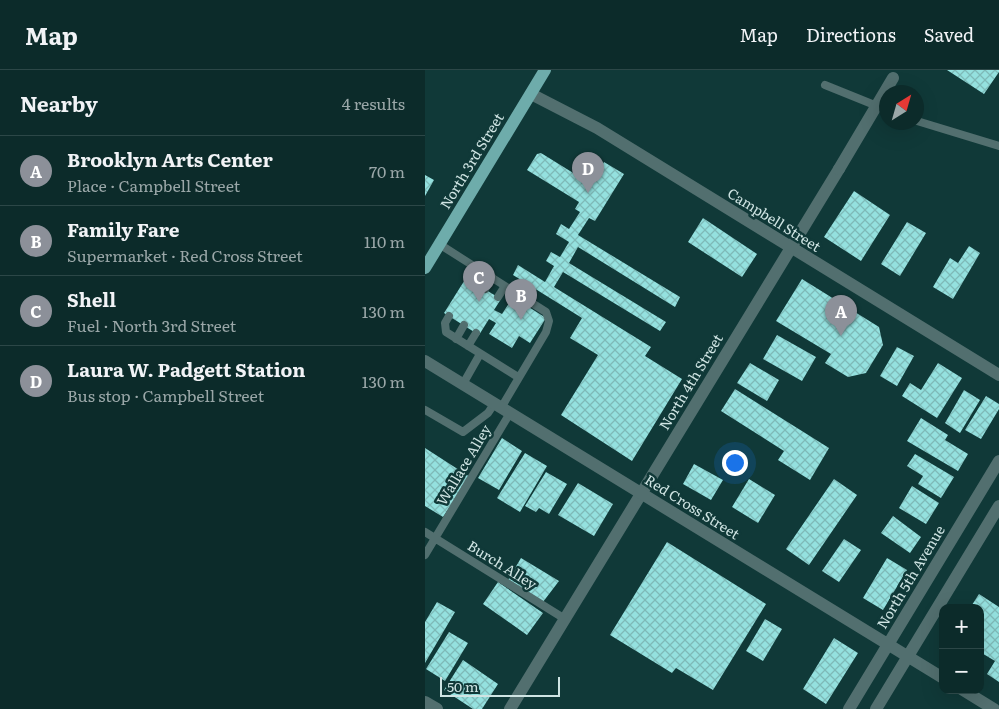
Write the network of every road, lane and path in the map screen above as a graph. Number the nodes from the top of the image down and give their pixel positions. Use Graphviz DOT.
graph roads {
  1 [pos="545,70"];
  2 [pos="895,74"];
  3 [pos="825,85"];
  4 [pos="531,94"];
  5 [pos="879,107"];
  6 [pos="924,123"];
  7 [pos="999,146"];
  8 [pos="439,244"];
  9 [pos="790,248"];
  10 [pos="425,268"];
  11 [pos="478,268"];
  12 [pos="492,277"];
  13 [pos="470,280"];
  14 [pos="505,286"];
  15 [pos="485,289"];
  16 [pos="498,297"];
  17 [pos="449,316"];
  18 [pos="464,325"];
  19 [pos="476,333"];
  20 [pos="456,339"];
  21 [pos="468,346"];
  22 [pos="480,354"];
  23 [pos="425,362"];
  24 [pos="999,375"];
  25 [pos="519,378"];
  26 [pos="463,384"];
  27 [pos="502,408"];
  28 [pos="425,410"];
  29 [pos="999,461"];
  30 [pos="641,493"];
  31 [pos="999,506"];
  32 [pos="425,532"];
  33 [pos="435,538"];
  34 [pos="425,555"];
  35 [pos="565,619"];
  36 [pos="888,644"];
  37 [pos="907,656"];
  38 [pos="939,676"];
  39 [pos="970,694"];
  40 [pos="425,702"];
  41 [pos="437,709"];
  42 [pos="510,709"];
  43 [pos="849,709"];
  44 [pos="876,709"];
  45 [pos="994,709"];
  1 -- 4 [label="main road, North 3rd Street"];
  2 -- 9 [label="street, North 4th Street, bridge"];
  3 -- 5 [label="lane"];
  4 -- 8 [label="main road, North 3rd Street"];
  4 -- 9 [label="street, Campbell Street"];
  6 -- 7 [label="lane"];
  8 -- 10 [label="main road, North 3rd Street"];
  8 -- 11 [label="lane"];
  9 -- 24 [label="street, Campbell Street"];
  9 -- 30 [label="street, North 4th Street"];
  11 -- 12 [label="lane"];
  11 -- 13 [label="lane"];
  12 -- 14 [label="lane"];
  12 -- 15 [label="lane"];
  14 -- 16 [label="lane"];
  14 -- 25 [label="lane"];
  17 -- 20 [label="lane"];
  18 -- 20 [label="lane"];
  19 -- 21 [label="lane"];
  20 -- 21 [label="lane"];
  21 -- 22 [label="lane"];
  22 -- 25 [label="lane"];
  22 -- 26 [label="lane"];
  23 -- 26 [label="street, Red Cross Street"];
  25 -- 27 [label="lane"];
  26 -- 27 [label="street, Red Cross Street"];
  27 -- 28 [label="lane"];
  27 -- 30 [label="street, Red Cross Street"];
  27 -- 33 [label="lane, Wallace Alley"];
  29 -- 36 [label="street, North 5th Avenue"];
  30 -- 35 [label="street, North 4th Street"];
  30 -- 36 [label="street, Red Cross Street"];
  31 -- 37 [label="street"];
  32 -- 33 [label="lane, Burch Alley"];
  33 -- 34 [label="lane, Wallace Alley"];
  33 -- 35 [label="lane, Burch Alley"];
  35 -- 42 [label="street, North 4th Street"];
  36 -- 37 [label="street, Red Cross Street"];
  36 -- 43 [label="street, North 5th Avenue"];
  37 -- 38 [label="street, Red Cross Street"];
  37 -- 44 [label="street"];
  39 -- 45 [label="street"];
  40 -- 41 [label="street"];
}
